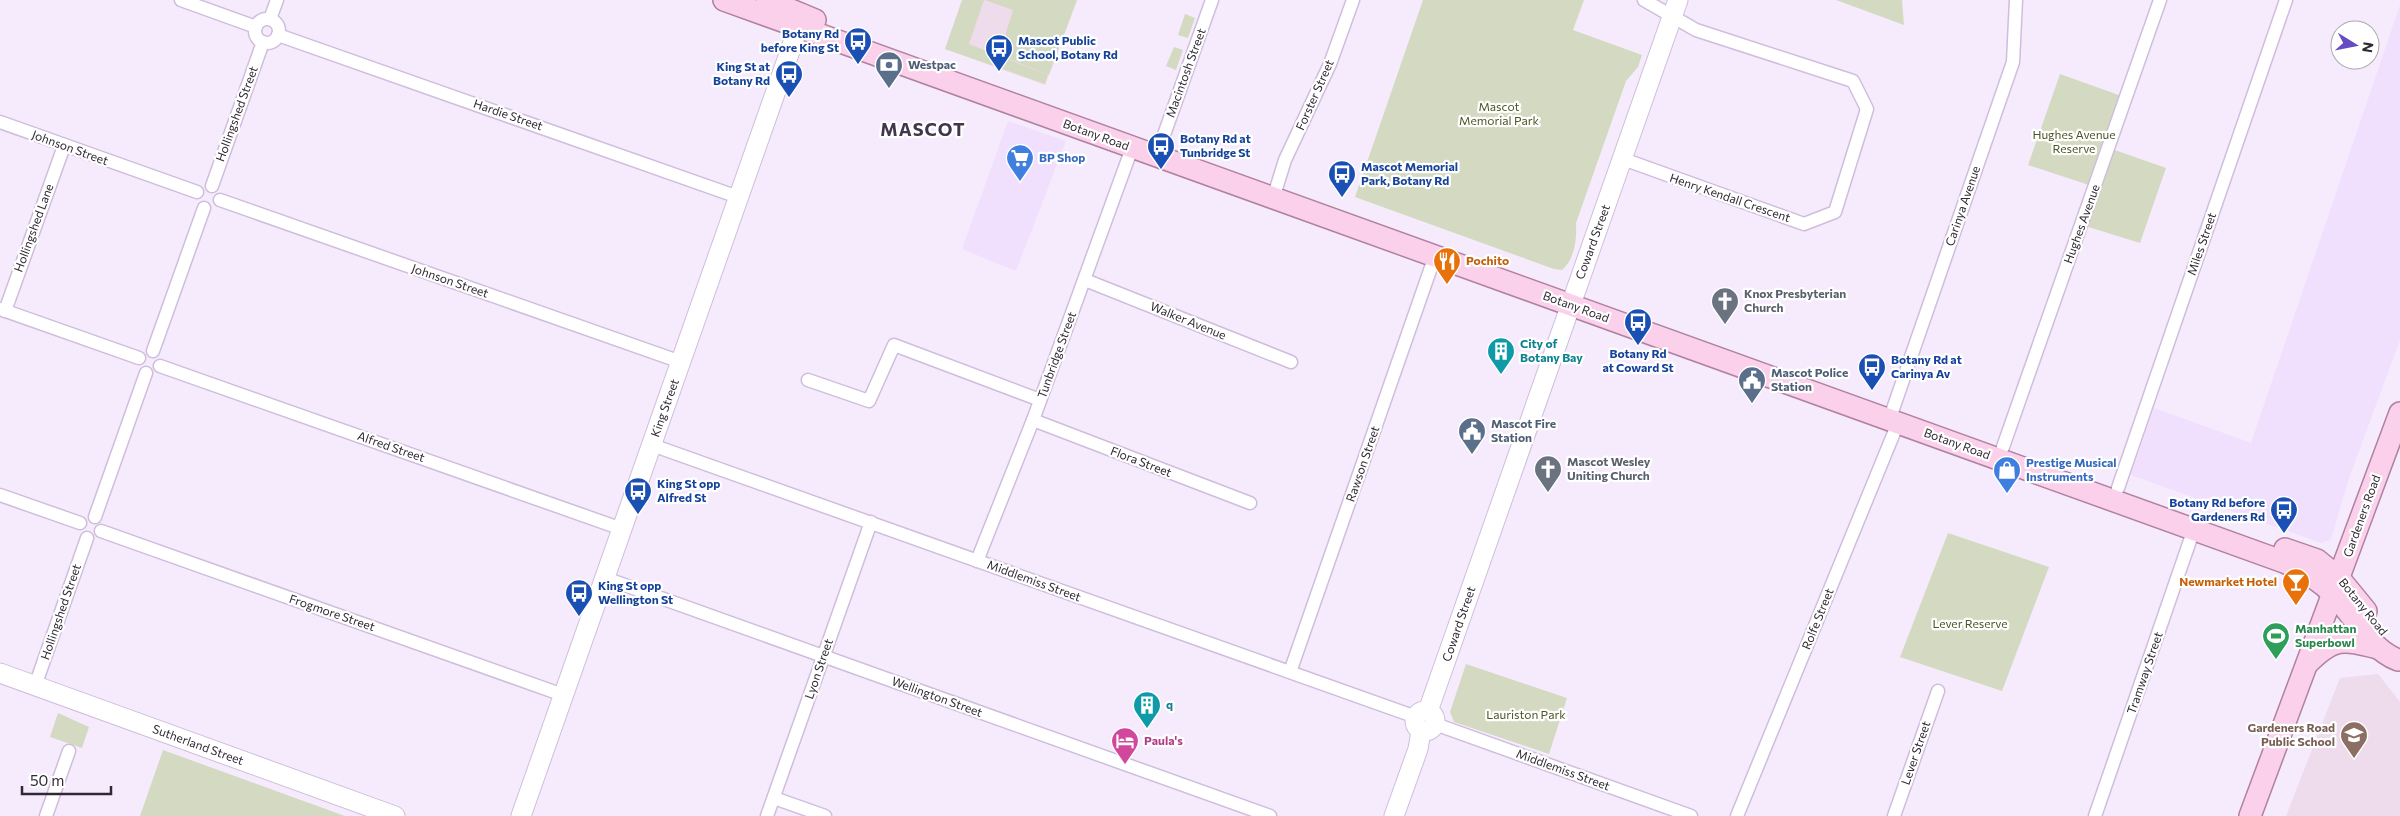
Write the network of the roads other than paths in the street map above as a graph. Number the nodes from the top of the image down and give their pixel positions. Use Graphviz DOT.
graph roads {
  1 [pos="181,0"];
  2 [pos="277,0"];
  3 [pos="724,0"];
  4 [pos="767,0"];
  5 [pos="1212,0"];
  6 [pos="1353,0"];
  7 [pos="1644,0"];
  8 [pos="2016,0"];
  9 [pos="2160,0"];
  10 [pos="2286,0"];
  11 [pos="1675,8"];
  12 [pos="803,14"];
  13 [pos="270,19"];
  14 [pos="256,27"];
  15 [pos="278,35"];
  16 [pos="263,42"];
  17 [pos="0,122"];
  18 [pos="64,146"];
  19 [pos="1160,146"];
  20 [pos="1132,148"];
  21 [pos="1624,159"];
  22 [pos="212,186"];
  23 [pos="1276,189"];
  24 [pos="197,192"];
  25 [pos="738,197"];
  26 [pos="220,200"];
  27 [pos="204,208"];
  28 [pos="1435,256"];
  29 [pos="1085,280"];
  30 [pos="1573,299"];
  31 [pos="2,310"];
  32 [pos="153,351"];
  33 [pos="138,358"];
  34 [pos="681,362"];
  35 [pos="1291,362"];
  36 [pos="160,366"];
  37 [pos="146,373"];
  38 [pos="808,380"];
  39 [pos="1040,400"];
  40 [pos="2400,413"];
  41 [pos="1896,416"];
  42 [pos="1033,420"];
  43 [pos="652,445"];
  44 [pos="2003,447"];
  45 [pos="2118,488"];
  46 [pos="0,495"];
  47 [pos="1250,503"];
  48 [pos="95,517"];
  49 [pos="871,522"];
  50 [pos="80,523"];
  51 [pos="622,529"];
  52 [pos="2194,529"];
  53 [pos="101,532"];
  54 [pos="87,538"];
  55 [pos="977,561"];
  56 [pos="605,578"];
  57 [pos="2336,586"];
  58 [pos="2378,648"];
  59 [pos="823,656"];
  60 [pos="2399,662"];
  61 [pos="2304,667"];
  62 [pos="1290,672"];
  63 [pos="0,673"];
  64 [pos="35,686"];
  65 [pos="1938,691"];
  66 [pos="563,695"];
  67 [pos="1425,721"];
  68 [pos="69,751"];
  69 [pos="774,798"];
  70 [pos="46,816"];
  71 [pos="395,816"];
  72 [pos="521,816"];
  73 [pos="767,816"];
  74 [pos="826,816"];
  75 [pos="1270,816"];
  76 [pos="1394,816"];
  77 [pos="1691,816"];
  78 [pos="1737,816"];
  79 [pos="1894,816"];
  80 [pos="2095,816"];
  81 [pos="2250,816"];
  1 -- 14 [label="street"];
  2 -- 13 [label="street"];
  3 -- 12 [label="main road, Botany Road"];
  4 -- 12 [label="main road, Botany Road"];
  5 -- 19 [label="street, Macintosh Street"];
  6 -- 23 [label="street, Forster Street"];
  7 -- 11 [label="street"];
  8 -- 41 [label="street, Carinya Avenue"];
  9 -- 44 [label="street, Hughes Avenue"];
  10 -- 45 [label="street, Miles Street"];
  11 -- 21 [label="street, Coward Street"];
  11 -- 21 [label="street, Henry Kendall Crescent"];
  12 -- 19 [label="main road, Botany Road"];
  12 -- 20 [label="main road, Botany Road"];
  12 -- 25 [label="street, King Street"];
  13 -- 14 [label="street"];
  13 -- 15 [label="street"];
  14 -- 16 [label="street"];
  15 -- 16 [label="street"];
  15 -- 25 [label="street, Hardie Street"];
  16 -- 22 [label="street, Hollingshed Street"];
  17 -- 18 [label="street, Johnson Street"];
  18 -- 24 [label="street, Johnson Street"];
  18 -- 31 [label="street, Hollingshed Lane"];
  19 -- 23 [label="main road, Botany Road"];
  20 -- 28 [label="main road, Botany Road"];
  20 -- 29 [label="street, Tunbridge Street"];
  21 -- 30 [label="street, Coward Street"];
  22 -- 24 [label="street"];
  22 -- 26 [label="street"];
  23 -- 30 [label="main road, Botany Road"];
  24 -- 27 [label="street"];
  25 -- 34 [label="street, King Street"];
  26 -- 27 [label="street"];
  26 -- 34 [label="street, Johnson Street"];
  27 -- 32 [label="street"];
  28 -- 30 [label="main road, Botany Road"];
  28 -- 62 [label="street, Rawson Street"];
  29 -- 35 [label="street, Walker Avenue"];
  29 -- 39 [label="street, Tunbridge Street"];
  30 -- 41 [label="main road, Botany Road"];
  30 -- 67 [label="street, Coward Street"];
  31 -- 33 [label="street"];
  32 -- 33 [label="street"];
  32 -- 36 [label="street"];
  33 -- 37 [label="street"];
  34 -- 43 [label="street, King Street"];
  36 -- 37 [label="street"];
  36 -- 51 [label="street, Alfred Street"];
  37 -- 48 [label="street"];
  38 -- 39 [label="street"];
  39 -- 42 [label="street, Tunbridge Street"];
  40 -- 57 [label="main road, Gardeners Road"];
  41 -- 44 [label="main road, Botany Road"];
  41 -- 52 [label="main road, Botany Road"];
  41 -- 78 [label="street, Rolfe Street"];
  42 -- 47 [label="street, Flora Street"];
  42 -- 55 [label="street, Tunbridge Street"];
  43 -- 49 [label="street, Middlemiss Street"];
  43 -- 51 [label="street, King Street"];
  44 -- 45 [label="main road, Botany Road"];
  45 -- 57 [label="main road, Botany Road"];
  46 -- 50 [label="street"];
  48 -- 50 [label="street"];
  48 -- 53 [label="street"];
  49 -- 55 [label="street, Middlemiss Street"];
  49 -- 59 [label="street, Lyon Street"];
  50 -- 54 [label="street"];
  51 -- 56 [label="street, King Street"];
  52 -- 57 [label="main road, Botany Road"];
  52 -- 80 [label="street, Tramway Street"];
  53 -- 54 [label="street"];
  53 -- 66 [label="street, Frogmore Street"];
  54 -- 64 [label="street, Hollingshed Street"];
  55 -- 62 [label="street, Middlemiss Street"];
  56 -- 59 [label="street, Wellington Street"];
  56 -- 66 [label="street, King Street"];
  57 -- 58 [label="main road, Botany Road"];
  57 -- 60 [label="main road, Botany Road"];
  57 -- 61 [label="main road, Gardeners Road"];
  58 -- 60 [label="main road, Botany Road"];
  58 -- 61 [label="main road"];
  59 -- 69 [label="street, Lyon Street"];
  59 -- 75 [label="street, Wellington Street"];
  61 -- 81 [label="main road, Gardeners Road"];
  62 -- 67 [label="street, Middlemiss Street"];
  63 -- 64 [label="street, Sutherland Street"];
  64 -- 71 [label="street, Sutherland Street"];
  65 -- 79 [label="street, Lever Street"];
  66 -- 72 [label="street, King Street"];
  67 -- 76 [label="street, Coward Street"];
  67 -- 77 [label="street, Middlemiss Street"];
  68 -- 70 [label="street"];
  69 -- 73 [label="street, Lyon Street"];
  69 -- 74 [label="street"];
}
